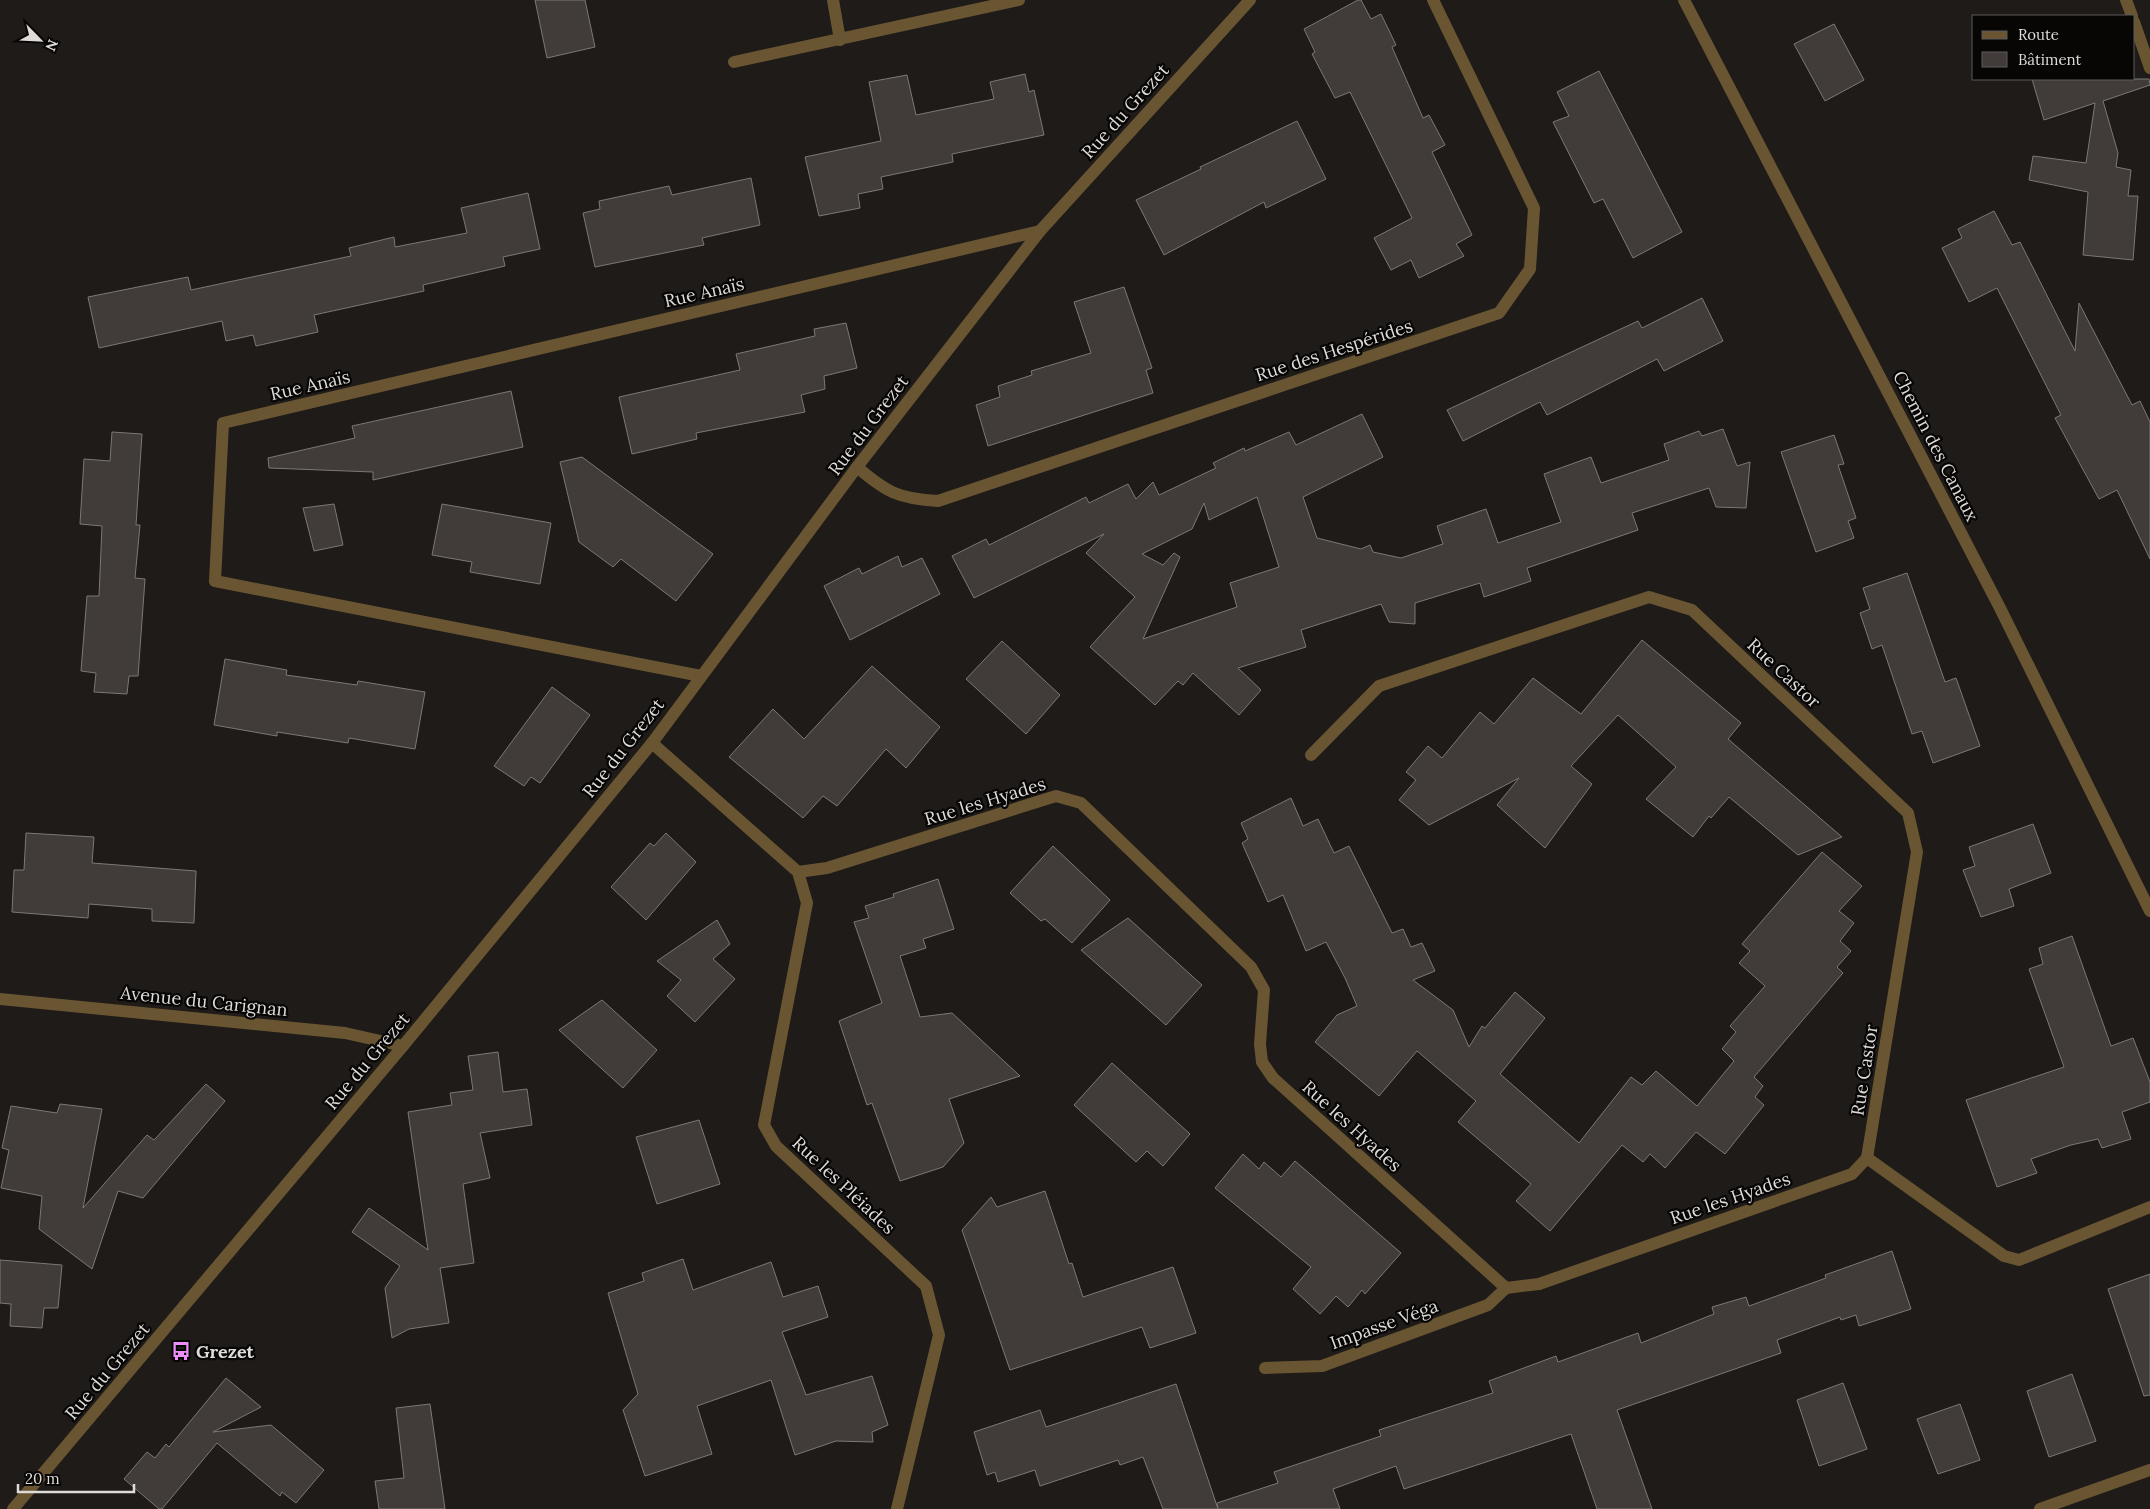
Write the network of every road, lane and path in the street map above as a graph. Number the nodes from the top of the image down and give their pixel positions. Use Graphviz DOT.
graph roads {
  1 [pos="833,0"];
  2 [pos="1018,0"];
  3 [pos="1250,0"];
  4 [pos="1433,0"];
  5 [pos="1684,0"];
  6 [pos="2126,0"];
  7 [pos="2132,15"];
  8 [pos="2135,25"];
  9 [pos="840,40"];
  10 [pos="734,62"];
  11 [pos="2150,68"];
  12 [pos="1040,231"];
  13 [pos="857,467"];
  14 [pos="701,676"];
  15 [pos="652,743"];
  16 [pos="1311,755"];
  17 [pos="798,872"];
  18 [pos="2150,911"];
  19 [pos="0,999"];
  20 [pos="403,1046"];
  21 [pos="1867,1158"];
  22 [pos="2150,1207"];
  23 [pos="1506,1288"];
  24 [pos="1265,1368"];
  25 [pos="2150,1470"];
  26 [pos="13,1509"];
  27 [pos="896,1509"];
  28 [pos="2040,1509"];
  1 -- 9 [label="street"];
  2 -- 9 [label="street"];
  3 -- 12 [label="street, Rue du Grezet"];
  4 -- 13 [label="street, Rue des Hespérides"];
  5 -- 18 [label="street, Chemin des Canaux"];
  6 -- 7 [label="street"];
  8 -- 11 [label="street"];
  9 -- 10 [label="street"];
  12 -- 13 [label="street, Rue du Grezet"];
  12 -- 14 [label="street, Rue Anaïs"];
  13 -- 14 [label="street, Rue du Grezet"];
  14 -- 15 [label="street, Rue du Grezet"];
  15 -- 17 [label="street"];
  15 -- 20 [label="street, Rue du Grezet"];
  16 -- 21 [label="street, Rue Castor"];
  17 -- 23 [label="street, Rue les Hyades"];
  17 -- 27 [label="street, Rue les Pléiades"];
  19 -- 20 [label="street, Avenue du Carignan"];
  20 -- 26 [label="street, Rue du Grezet"];
  21 -- 22 [label="street"];
  21 -- 23 [label="street, Rue les Hyades"];
  23 -- 24 [label="street, Impasse Véga"];
  25 -- 28 [label="street"];
}
